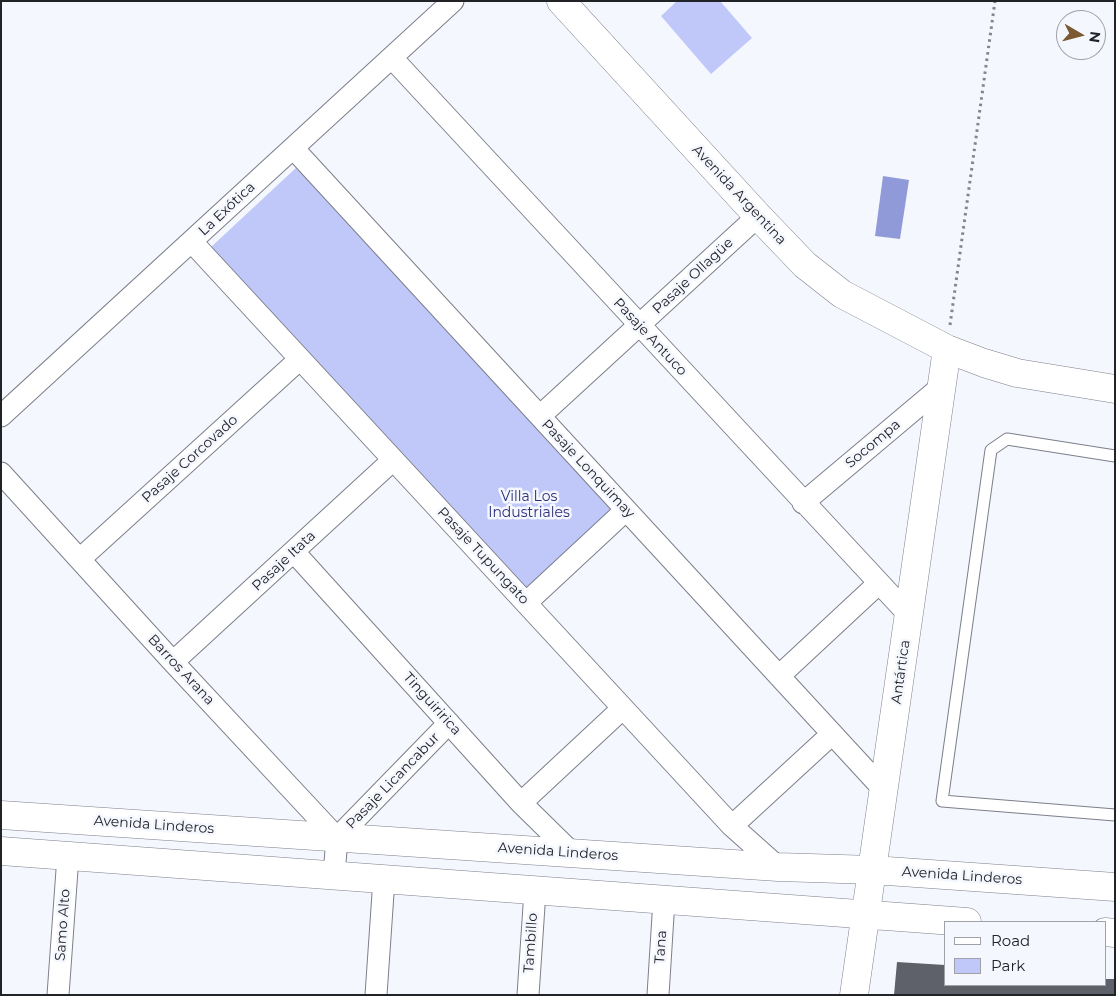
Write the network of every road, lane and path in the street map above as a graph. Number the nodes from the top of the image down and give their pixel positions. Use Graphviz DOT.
graph roads {
  1 [pos="453,1"];
  2 [pos="562,1"];
  3 [pos="995,1"];
  4 [pos="392,58"];
  5 [pos="293,148"];
  6 [pos="758,216"];
  7 [pos="192,242"];
  8 [pos="639,325"];
  9 [pos="947,349"];
  10 [pos="300,359"];
  11 [pos="942,386"];
  12 [pos="1115,389"];
  13 [pos="1,416"];
  14 [pos="540,416"];
  15 [pos="1115,456"];
  16 [pos="394,460"];
  17 [pos="1,473"];
  18 [pos="804,503"];
  19 [pos="626,510"];
  20 [pos="294,552"];
  21 [pos="80,559"];
  22 [pos="879,582"];
  23 [pos="526,603"];
  24 [pos="909,615"];
  25 [pos="174,662"];
  26 [pos="779,676"];
  27 [pos="622,708"];
  28 [pos="449,724"];
  29 [pos="832,734"];
  30 [pos="884,790"];
  31 [pos="521,803"];
  32 [pos="1,815"];
  33 [pos="1115,815"];
  34 [pos="732,826"];
  35 [pos="337,838"];
  36 [pos="1,851"];
  37 [pos="572,853"];
  38 [pos="68,856"];
  39 [pos="778,868"];
  40 [pos="873,870"];
  41 [pos="334,875"];
  42 [pos="384,879"];
  43 [pos="1115,887"];
  44 [pos="535,890"];
  45 [pos="664,900"];
  46 [pos="866,915"];
  47 [pos="953,921"];
  48 [pos="58,995"];
  49 [pos="376,995"];
  50 [pos="528,995"];
  51 [pos="658,995"];
  52 [pos="854,995"];
  1 -- 4 [label="street, La Exótica"];
  2 -- 6 [label="street, Avenida Argentina"];
  3 -- 9 [label="path"];
  4 -- 5 [label="street, La Exótica"];
  4 -- 8 [label="street, Pasaje Antuco"];
  5 -- 7 [label="street, La Exótica"];
  5 -- 14 [label="street, Pasaje Lonquimay"];
  6 -- 8 [label="street, Pasaje Ollagüe"];
  6 -- 9 [label="street, Avenida Argentina"];
  7 -- 10 [label="street, Pasaje Tupungato"];
  7 -- 13 [label="street, La Exótica"];
  8 -- 14 [label="street, Pasaje Ollagüe"];
  8 -- 18 [label="street, Pasaje Antuco"];
  9 -- 11 [label="street, Antártica"];
  9 -- 12 [label="street, Avenida Argentina"];
  10 -- 16 [label="street, Pasaje Tupungato"];
  10 -- 21 [label="street, Pasaje Corcovado"];
  11 -- 18 [label="street, Socompa"];
  11 -- 24 [label="street, Antártica"];
  14 -- 19 [label="street, Pasaje Lonquimay"];
  15 -- 33 [label="lane"];
  16 -- 20 [label="street, Pasaje Itata"];
  16 -- 23 [label="street, Pasaje Tupungato"];
  17 -- 21 [label="street, Barros Arana"];
  18 -- 22 [label="street, Pasaje Antuco"];
  19 -- 23 [label="street"];
  19 -- 26 [label="street, Pasaje Lonquimay"];
  20 -- 25 [label="street, Pasaje Itata"];
  20 -- 28 [label="street, Tinguiririca"];
  21 -- 25 [label="street, Barros Arana"];
  22 -- 24 [label="street, Pasaje Antuco"];
  22 -- 26 [label="street"];
  23 -- 27 [label="street, Pasaje Tupungato"];
  24 -- 30 [label="street, Antártica"];
  25 -- 35 [label="street, Barros Arana"];
  26 -- 29 [label="street, Pasaje Lonquimay"];
  27 -- 31 [label="street"];
  27 -- 34 [label="street, Pasaje Tupungato"];
  28 -- 31 [label="street, Tinguiririca"];
  28 -- 35 [label="street, Pasaje Licancabur"];
  29 -- 30 [label="street, Pasaje Lonquimay"];
  29 -- 34 [label="street"];
  30 -- 40 [label="street, Antártica"];
  31 -- 37 [label="street, Tinguiririca"];
  32 -- 35 [label="street, Avenida Linderos"];
  34 -- 39 [label="street, Pasaje Tupungato"];
  35 -- 37 [label="street, Avenida Linderos"];
  35 -- 41 [label="street"];
  36 -- 38 [label="street"];
  37 -- 39 [label="street, Avenida Linderos"];
  38 -- 41 [label="street"];
  38 -- 48 [label="street, Samo Alto"];
  39 -- 40 [label="street, Avenida Linderos"];
  40 -- 43 [label="street, Avenida Linderos"];
  40 -- 46 [label="street, Antártica"];
  41 -- 42 [label="street"];
  42 -- 44 [label="street"];
  42 -- 49 [label="street"];
  44 -- 45 [label="street"];
  44 -- 50 [label="street, Tambillo"];
  45 -- 46 [label="street"];
  45 -- 51 [label="street, Tana"];
  46 -- 47 [label="street"];
  46 -- 52 [label="street, Antártica"];
}
